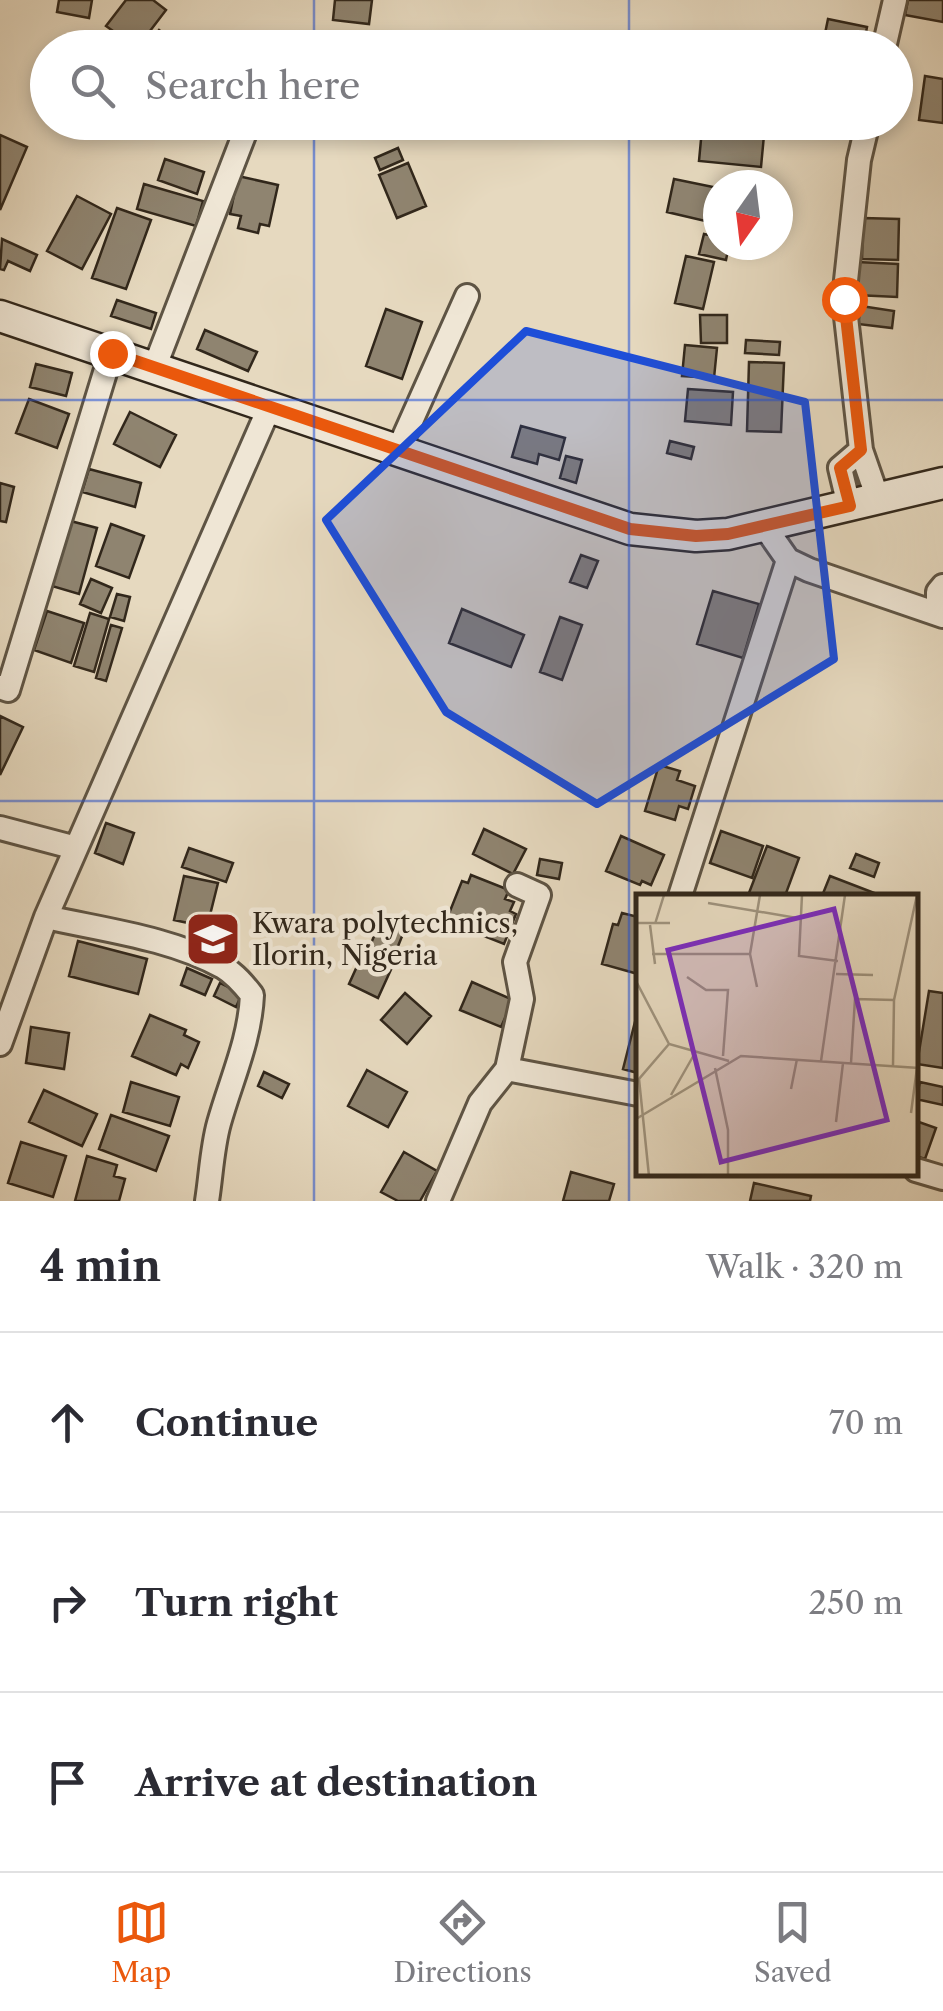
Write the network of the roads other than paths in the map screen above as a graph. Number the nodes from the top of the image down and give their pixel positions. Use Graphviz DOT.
graph roads {
  1 [pos="895,0"];
  2 [pos="888,30"];
  3 [pos="242,140"];
  4 [pos="864,140"];
  5 [pos="467,296"];
  6 [pos="0,316"];
  7 [pos="112,353"];
  8 [pos="155,366"];
  9 [pos="270,406"];
  10 [pos="399,448"];
  11 [pos="943,483"];
  12 [pos="864,502"];
  13 [pos="765,527"];
  14 [pos="788,560"];
  15 [pos="943,586"];
  16 [pos="940,615"];
  17 [pos="0,686"];
  18 [pos="0,828"];
  19 [pos="76,848"];
  20 [pos="517,885"];
  21 [pos="681,894"];
  22 [pos="46,917"];
  23 [pos="0,1044"];
  24 [pos="507,1069"];
  25 [pos="636,1094"];
  26 [pos="918,1171"];
  27 [pos="943,1178"];
  28 [pos="208,1201"];
  29 [pos="438,1201"];
  1 -- 2 [label="street"];
  3 -- 8 [label="street"];
  4 -- 12 [label="street"];
  5 -- 10 [label="street"];
  6 -- 7 [label="street"];
  7 -- 8 [label="street"];
  7 -- 17 [label="street"];
  8 -- 9 [label="street"];
  9 -- 10 [label="street"];
  9 -- 19 [label="street"];
  10 -- 13 [label="street"];
  11 -- 12 [label="street"];
  12 -- 13 [label="street"];
  13 -- 14 [label="street"];
  14 -- 16 [label="street"];
  14 -- 21 [label="street"];
  15 -- 16 [label="street"];
  18 -- 19 [label="street"];
  19 -- 22 [label="street"];
  20 -- 24 [label="street"];
  22 -- 23 [label="street"];
  22 -- 28 [label="street"];
  24 -- 25 [label="street"];
  24 -- 29 [label="street"];
  26 -- 27 [label="street"];
}
